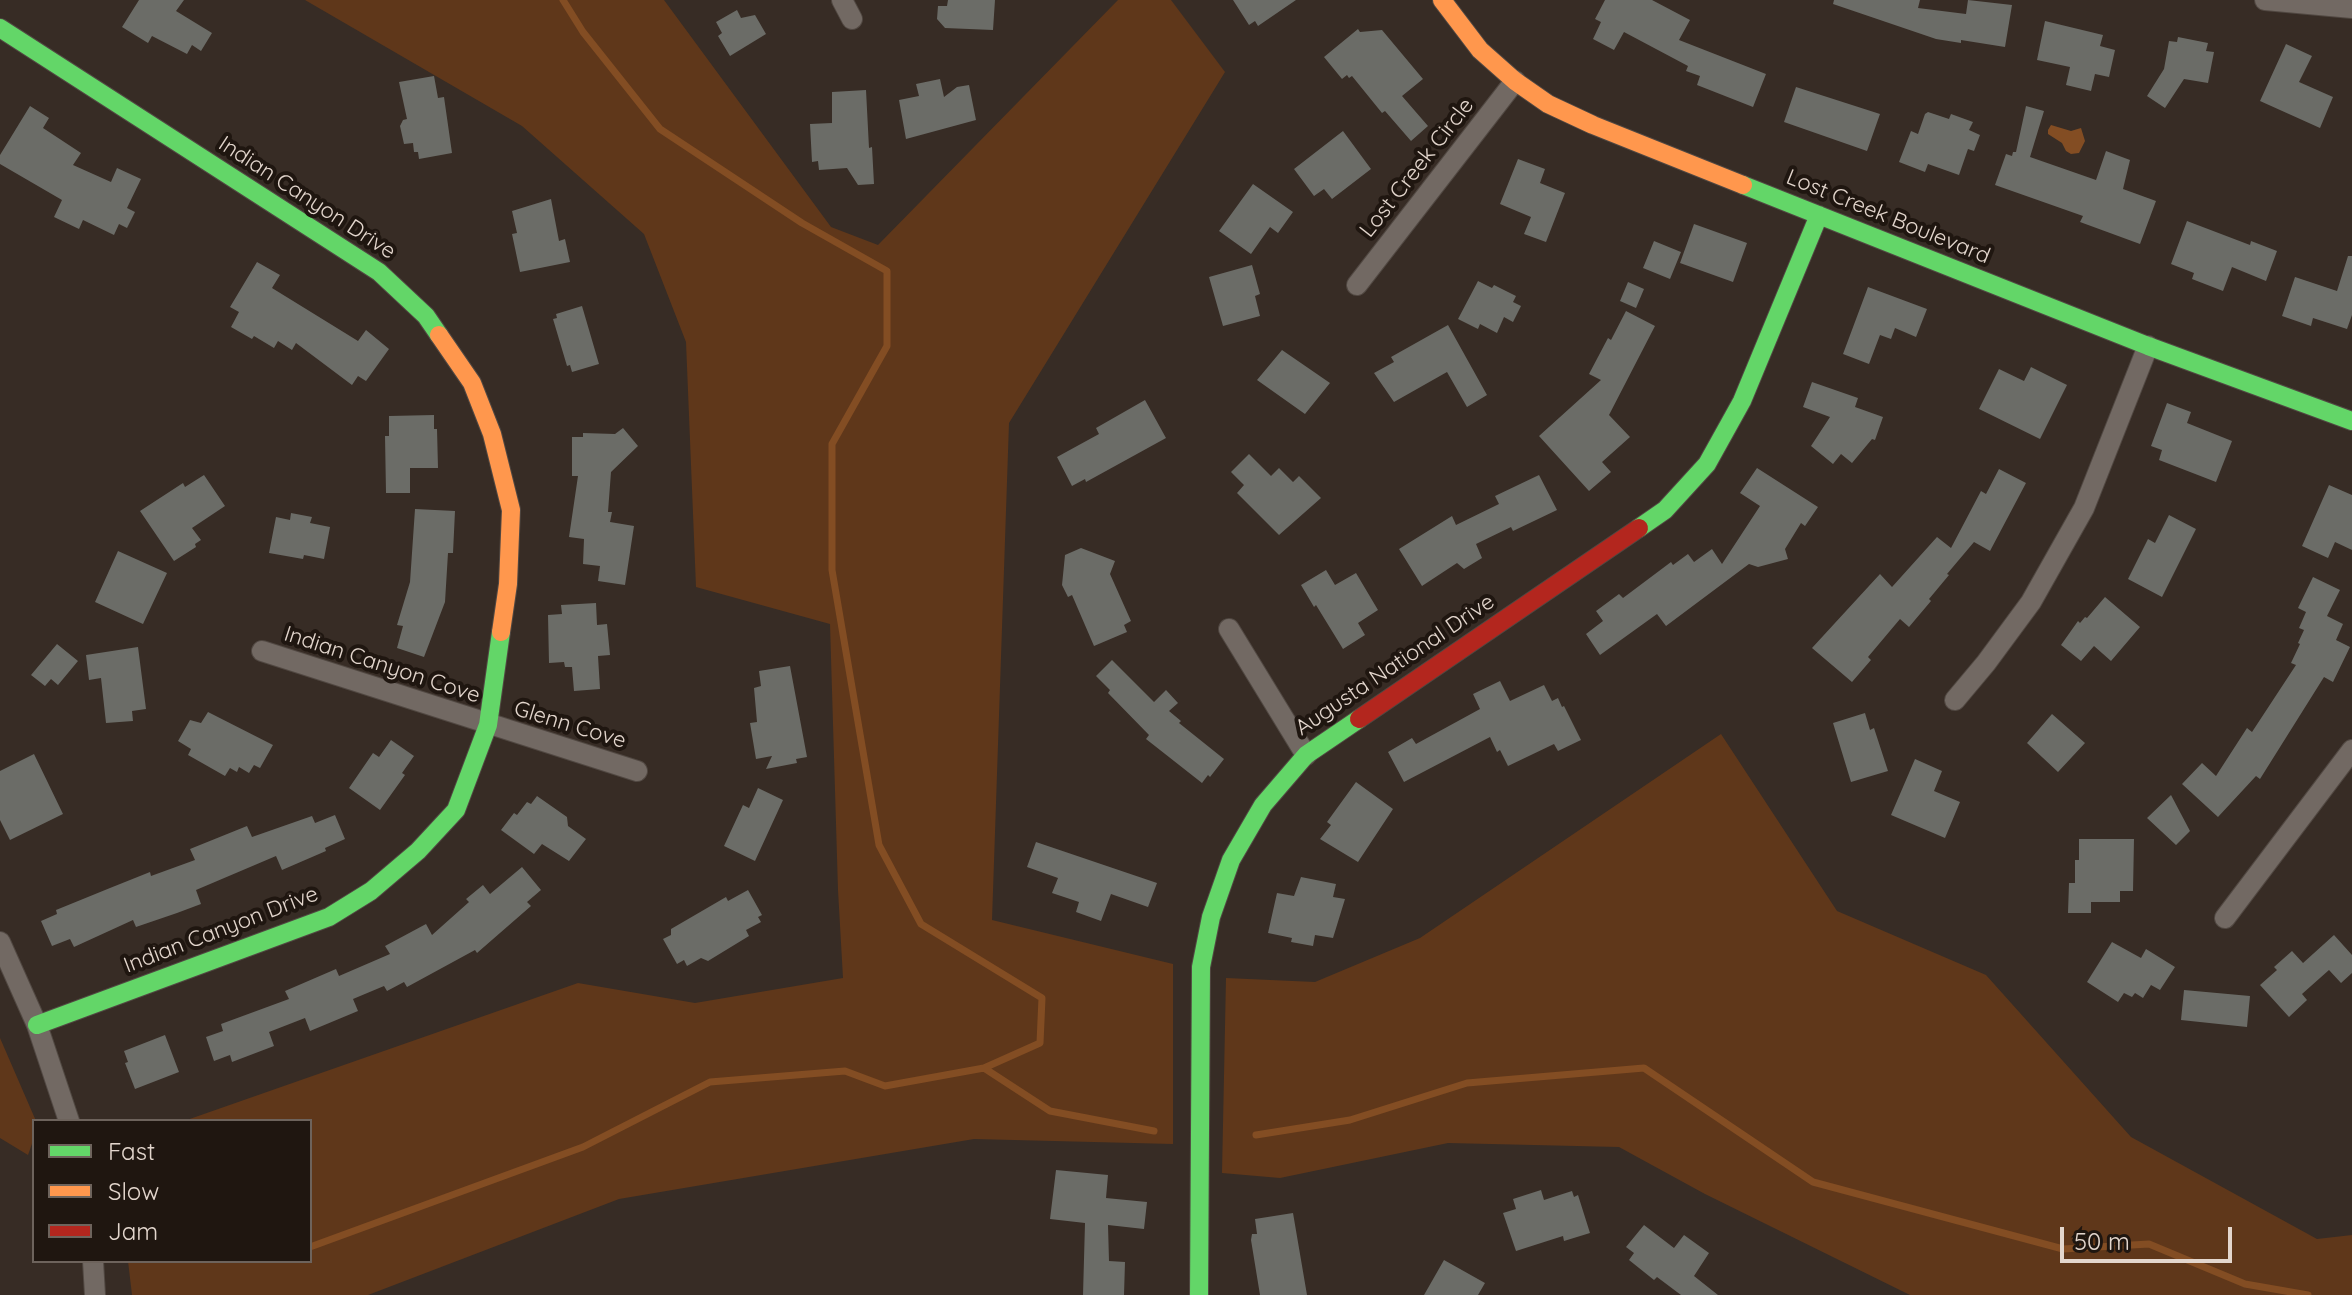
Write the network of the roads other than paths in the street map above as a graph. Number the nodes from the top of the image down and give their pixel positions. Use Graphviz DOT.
graph roads {
  1 [pos="1442,0"];
  2 [pos="2265,0"];
  3 [pos="2352,8"];
  4 [pos="0,28"];
  5 [pos="1515,81"];
  6 [pos="1819,215"];
  7 [pos="1357,285"];
  8 [pos="2148,346"];
  9 [pos="2352,421"];
  10 [pos="1229,629"];
  11 [pos="262,651"];
  12 [pos="1955,700"];
  13 [pos="488,725"];
  14 [pos="2352,750"];
  15 [pos="1306,755"];
  16 [pos="637,771"];
  17 [pos="2225,918"];
  18 [pos="0,942"];
  19 [pos="37,1025"];
  20 [pos="68,1119"];
  21 [pos="93,1263"];
  22 [pos="95,1295"];
  23 [pos="1199,1295"];
  1 -- 5 [label="street, Lost Creek Boulevard"];
  2 -- 3 [label="street"];
  4 -- 13 [label="street, Indian Canyon Drive"];
  5 -- 6 [label="street, Lost Creek Boulevard"];
  5 -- 7 [label="street, Lost Creek Circle"];
  6 -- 8 [label="street, Lost Creek Boulevard"];
  6 -- 15 [label="street, Augusta National Drive"];
  8 -- 9 [label="street, Lost Creek Boulevard"];
  8 -- 12 [label="street"];
  10 -- 15 [label="street"];
  11 -- 13 [label="street, Indian Canyon Cove"];
  13 -- 16 [label="street, Glenn Cove"];
  13 -- 19 [label="street, Indian Canyon Drive"];
  14 -- 17 [label="street"];
  15 -- 23 [label="street, Augusta National Drive"];
  18 -- 19 [label="street"];
  19 -- 20 [label="street"];
  21 -- 22 [label="street"];
}
